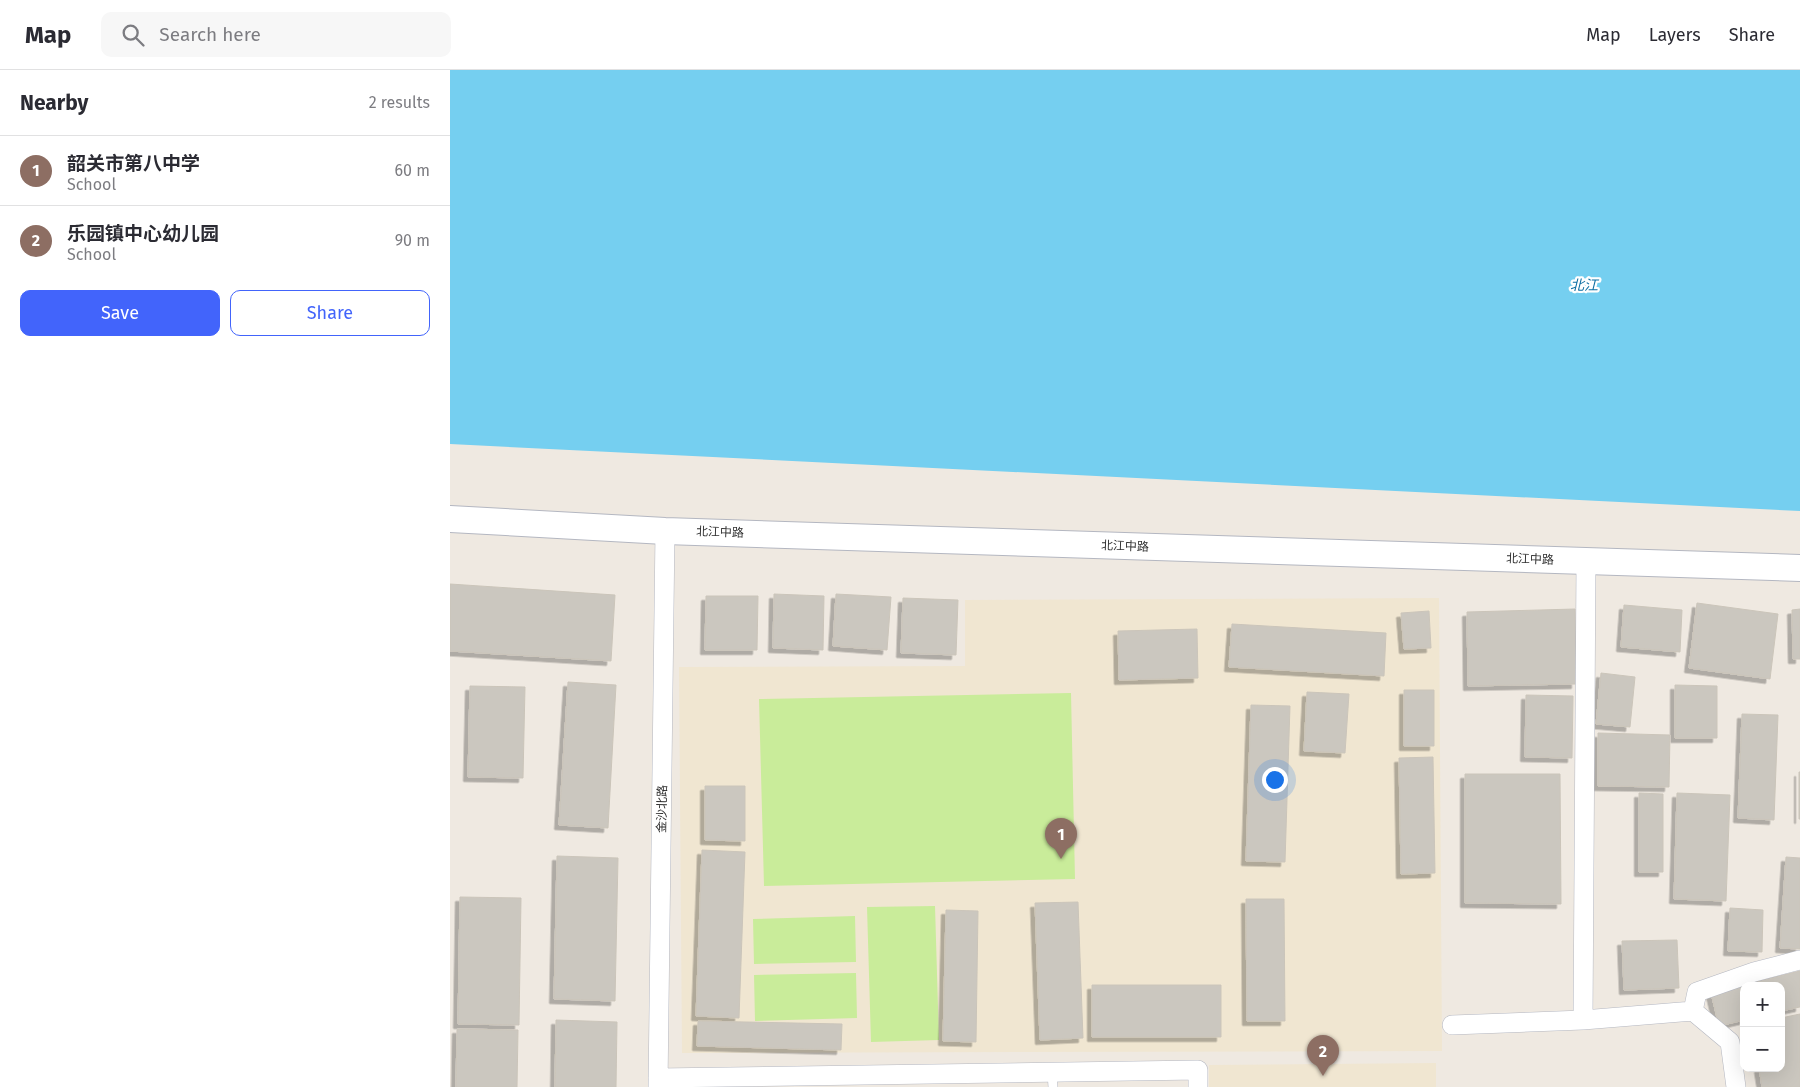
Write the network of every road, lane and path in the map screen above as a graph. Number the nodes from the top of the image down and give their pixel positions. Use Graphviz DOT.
graph roads {
  1 [pos="450,519"];
  2 [pos="665,530"];
  3 [pos="1586,561"];
  4 [pos="1800,568"];
  5 [pos="1800,960"];
  6 [pos="1693,1011"];
  7 [pos="1583,1020"];
  8 [pos="1452,1025"];
  9 [pos="1052,1080"];
  10 [pos="658,1082"];
  11 [pos="1198,1087"];
  12 [pos="1736,1087"];
  1 -- 2 [label="street, 北江中路"];
  2 -- 3 [label="street, 北江中路"];
  2 -- 10 [label="street, 金沙北路"];
  3 -- 4 [label="street, 北江中路"];
  3 -- 7 [label="street"];
  5 -- 6 [label="street"];
  6 -- 7 [label="street"];
  6 -- 12 [label="street"];
  7 -- 8 [label="street"];
  9 -- 10 [label="street"];
  9 -- 11 [label="street"];
}
